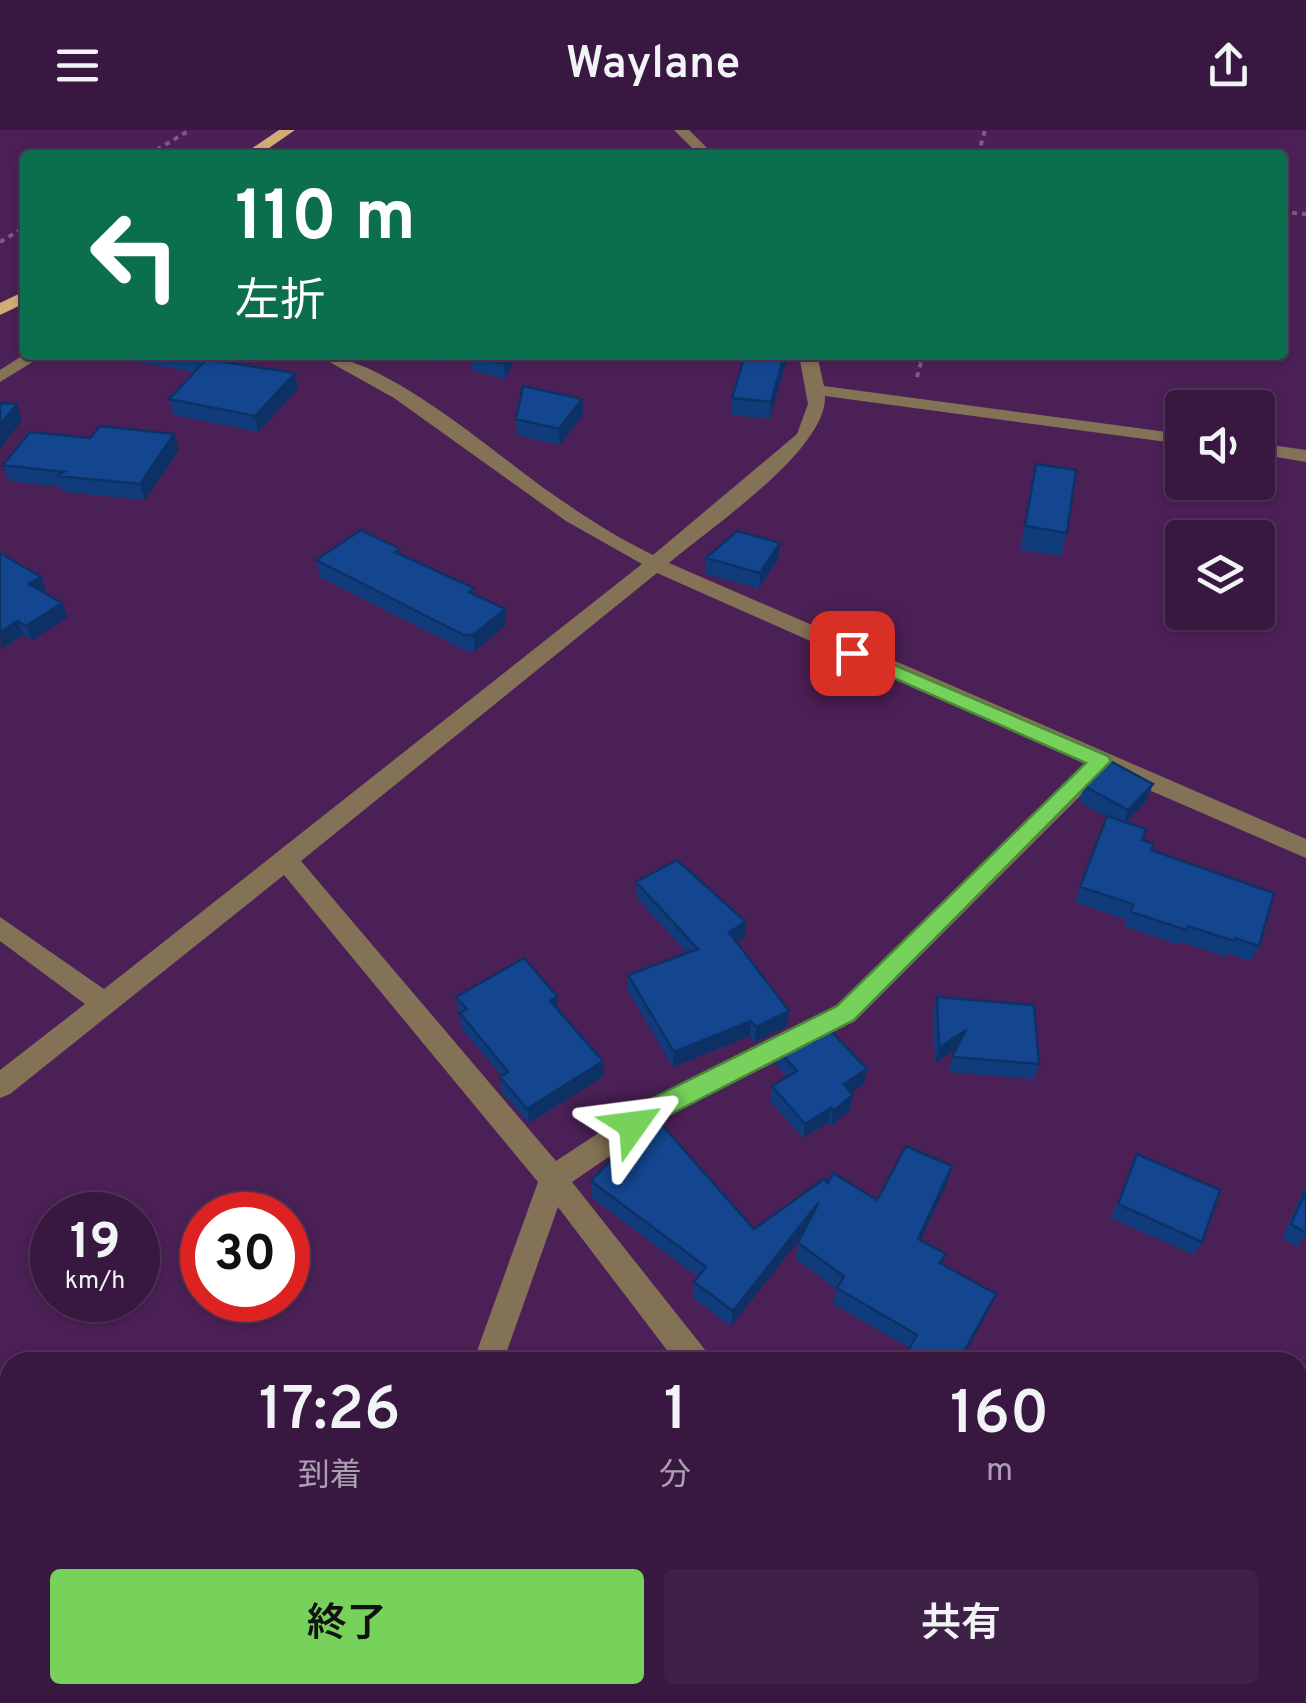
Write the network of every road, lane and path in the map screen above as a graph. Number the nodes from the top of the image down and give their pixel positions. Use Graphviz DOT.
graph roads {
  1 [pos="190,130"];
  2 [pos="288,130"];
  3 [pos="681,130"];
  4 [pos="156,150"];
  5 [pos="257,150"];
  6 [pos="702,150"];
  7 [pos="27,360"];
  8 [pos="336,360"];
  9 [pos="809,360"];
  10 [pos="0,377"];
  11 [pos="817,390"];
  12 [pos="1165,437"];
  13 [pos="1275,451"];
  14 [pos="1306,456"];
  15 [pos="656,561"];
  16 [pos="1101,761"];
  17 [pos="1306,849"];
  18 [pos="286,860"];
  19 [pos="0,927"];
  20 [pos="104,1004"];
  21 [pos="0,1086"];
  22 [pos="552,1180"];
  23 [pos="492,1352"];
  24 [pos="687,1352"];
  1 -- 4 [label="path"];
  2 -- 5 [label="main road"];
  3 -- 6 [label="street"];
  7 -- 10 [label="street"];
  8 -- 15 [label="street"];
  9 -- 11 [label="street"];
  11 -- 12 [label="street"];
  11 -- 15 [label="street"];
  13 -- 14 [label="street"];
  15 -- 16 [label="street"];
  15 -- 18 [label="street"];
  16 -- 17 [label="street"];
  16 -- 22 [label="street"];
  18 -- 20 [label="street"];
  18 -- 22 [label="street"];
  19 -- 20 [label="street"];
  20 -- 21 [label="street"];
  22 -- 23 [label="street"];
  22 -- 24 [label="street"];
}
